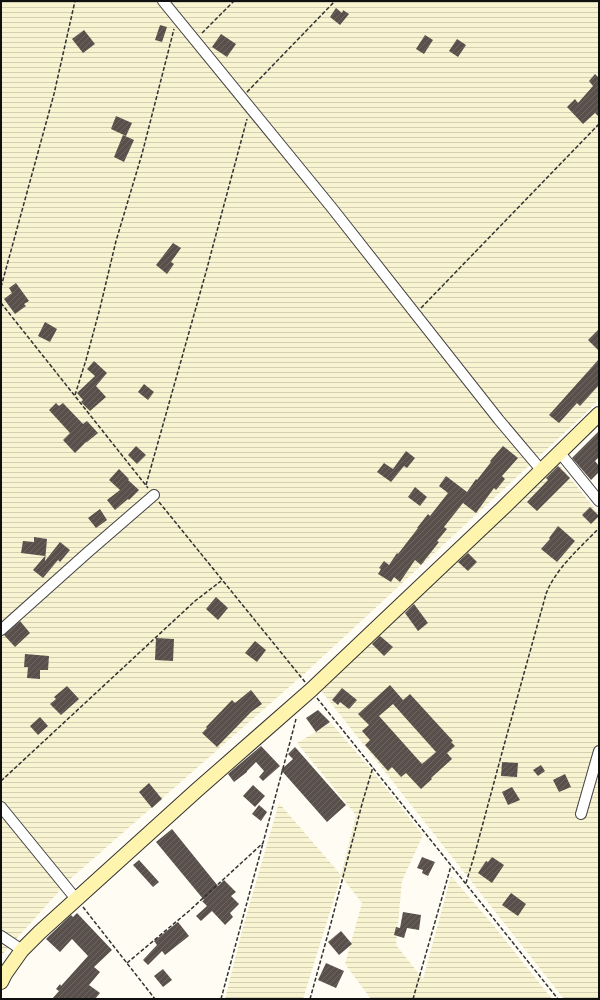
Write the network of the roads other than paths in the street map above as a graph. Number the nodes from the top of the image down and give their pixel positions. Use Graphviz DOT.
graph roads {
  1 [pos="163,1"];
  2 [pos="599,414"];
  3 [pos="560,453"];
  4 [pos="542,471"];
  5 [pos="154,495"];
  6 [pos="599,501"];
  7 [pos="1,630"];
  8 [pos="599,751"];
  9 [pos="1,807"];
  10 [pos="581,814"];
  11 [pos="76,898"];
  12 [pos="1,936"];
  13 [pos="22,950"];
  14 [pos="1,982"];
  1 -- 4 [label="street"];
  2 -- 3 [label="main road"];
  3 -- 4 [label="main road"];
  3 -- 6 [label="street"];
  4 -- 11 [label="main road"];
  5 -- 7 [label="street"];
  8 -- 10 [label="street"];
  9 -- 11 [label="street"];
  11 -- 13 [label="main road"];
  12 -- 13 [label="street"];
  13 -- 14 [label="main road"];
}
